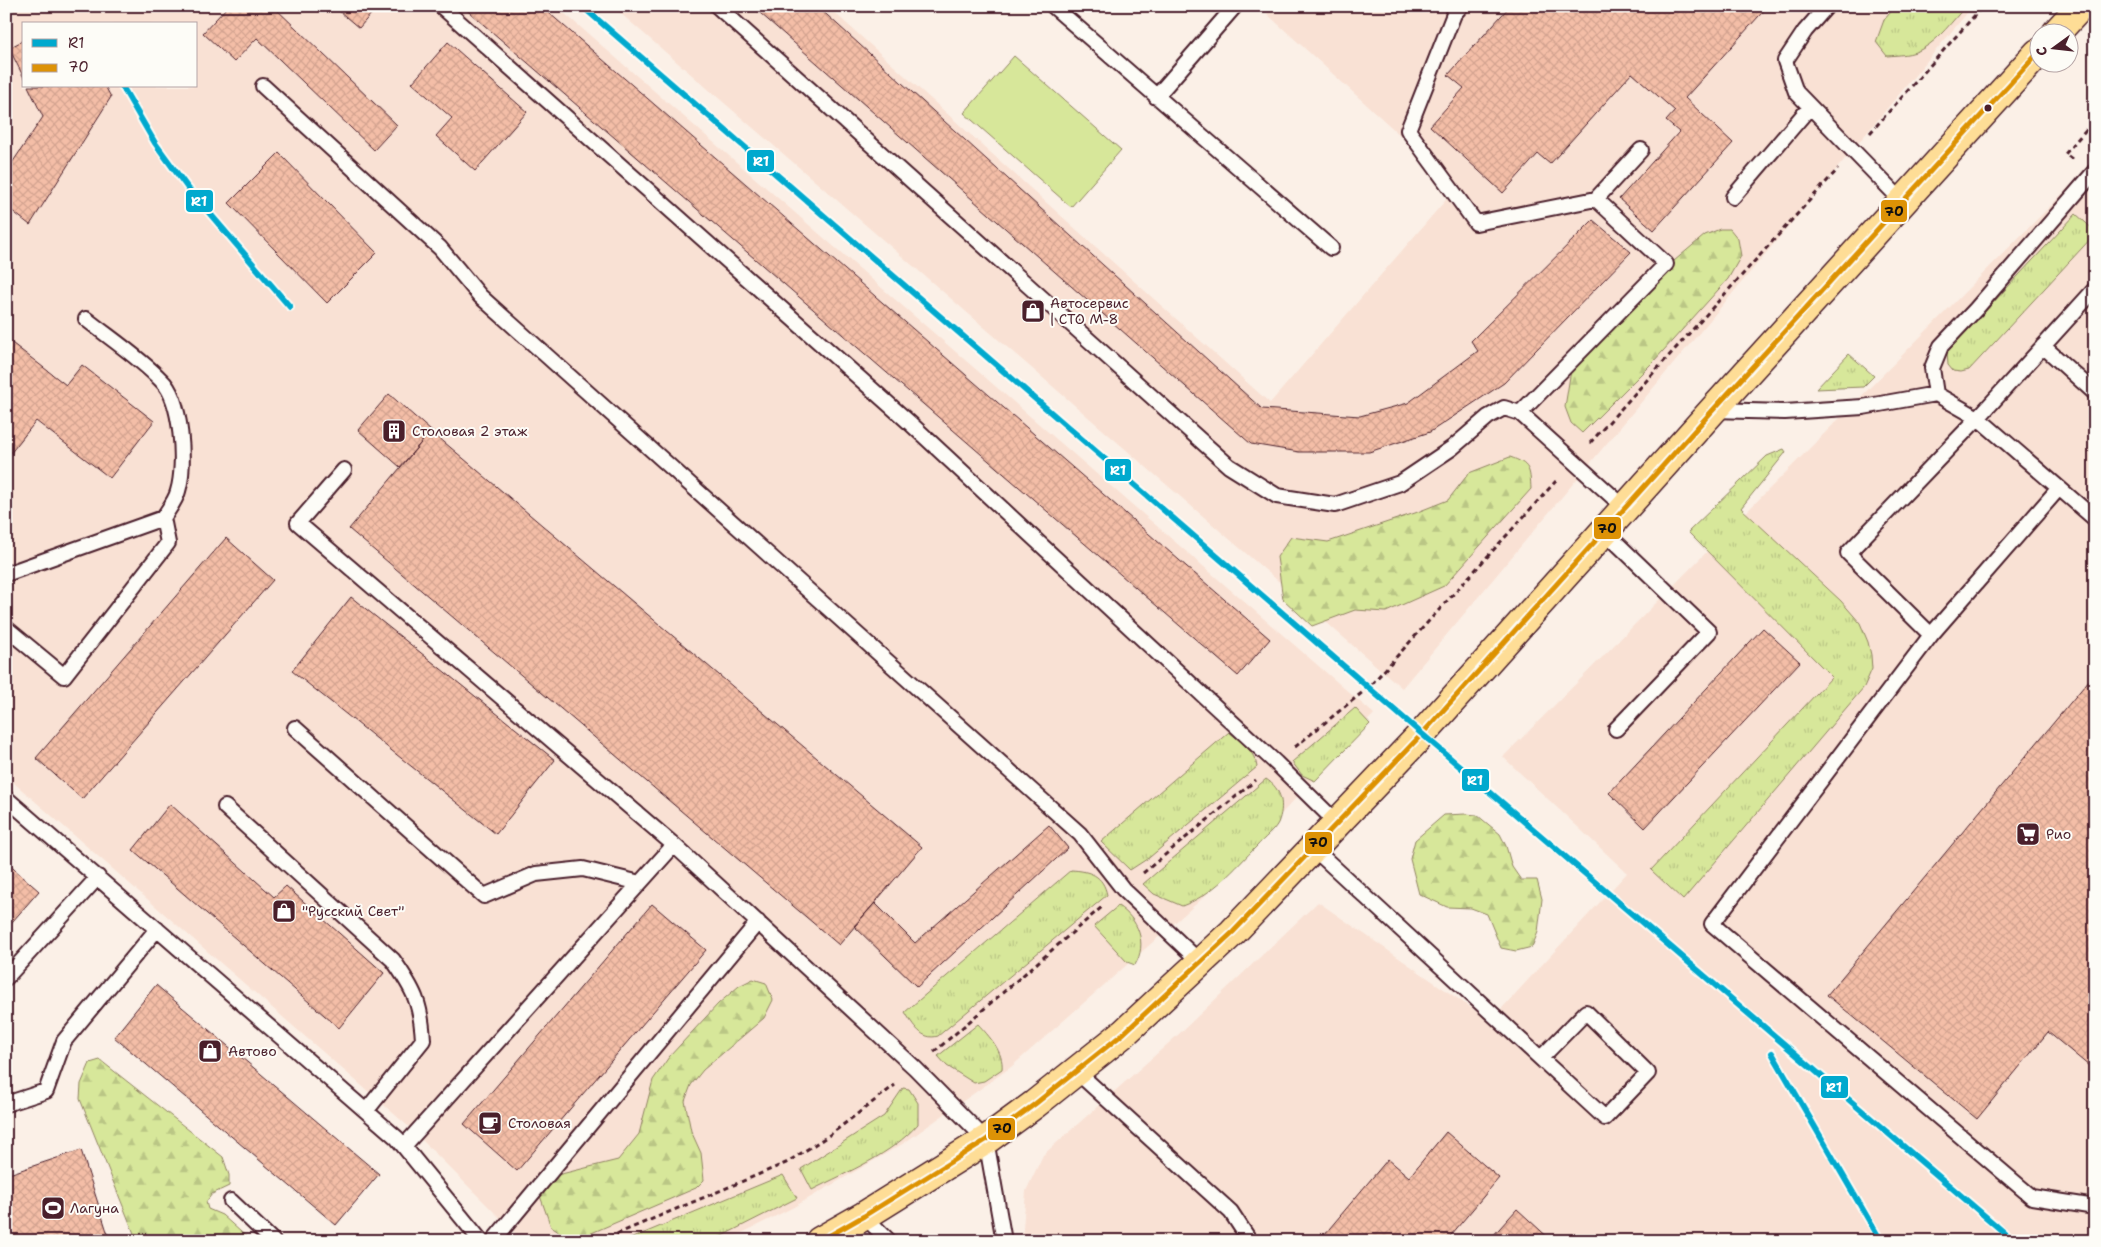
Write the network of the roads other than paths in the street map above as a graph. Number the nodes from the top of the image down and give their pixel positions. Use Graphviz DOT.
graph roads {
  1 [pos="442,6"];
  2 [pos="718,6"];
  3 [pos="1053,6"];
  4 [pos="1235,6"];
  5 [pos="1461,6"];
  6 [pos="1827,6"];
  7 [pos="2081,6"];
  8 [pos="2066,22"];
  9 [pos="2028,64"];
  10 [pos="263,86"];
  11 [pos="1156,97"];
  12 [pos="1810,107"];
  13 [pos="1641,150"];
  14 [pos="2095,171"];
  15 [pos="1733,197"];
  16 [pos="1596,199"];
  17 [pos="1903,202"];
  18 [pos="1330,248"];
  19 [pos="2095,288"];
  20 [pos="86,320"];
  21 [pos="2043,346"];
  22 [pos="2095,393"];
  23 [pos="1936,394"];
  24 [pos="1714,410"];
  25 [pos="1520,413"];
  26 [pos="1978,418"];
  27 [pos="344,470"];
  28 [pos="2059,488"];
  29 [pos="1625,508"];
  30 [pos="163,518"];
  31 [pos="2095,519"];
  32 [pos="1604,531"];
  33 [pos="6,574"];
  34 [pos="6,628"];
  35 [pos="1931,634"];
  36 [pos="295,728"];
  37 [pos="1616,729"];
  38 [pos="6,798"];
  39 [pos="225,807"];
  40 [pos="1337,823"];
  41 [pos="674,845"];
  42 [pos="1313,848"];
  43 [pos="98,877"];
  44 [pos="640,883"];
  45 [pos="758,922"];
  46 [pos="157,929"];
  47 [pos="1201,963"];
  48 [pos="6,978"];
  49 [pos="1541,1058"];
  50 [pos="1076,1071"];
  51 [pos="6,1104"];
  52 [pos="366,1111"];
  53 [pos="986,1140"];
  54 [pos="404,1146"];
  55 [pos="231,1201"];
  56 [pos="2095,1207"];
  57 [pos="864,1216"];
  58 [pos="273,1241"];
  59 [pos="481,1241"];
  60 [pos="494,1241"];
  61 [pos="820,1241"];
  62 [pos="889,1241"];
  63 [pos="1004,1241"];
  64 [pos="1250,1241"];
  1 -- 40 [label="lane"];
  2 -- 25 [label="lane"];
  3 -- 11 [label="lane"];
  4 -- 11 [label="lane"];
  5 -- 16 [label="lane"];
  6 -- 12 [label="lane"];
  7 -- 8 [label="main road"];
  9 -- 17 [label="main road"];
  10 -- 47 [label="lane"];
  11 -- 18 [label="lane"];
  12 -- 15 [label="lane"];
  12 -- 17 [label="lane"];
  13 -- 16 [label="lane"];
  14 -- 23 [label="lane"];
  16 -- 25 [label="lane"];
  17 -- 24 [label="main road"];
  19 -- 21 [label="lane"];
  20 -- 30 [label="lane"];
  21 -- 22 [label="lane"];
  21 -- 26 [label="lane"];
  23 -- 24 [label="lane"];
  23 -- 26 [label="lane"];
  24 -- 29 [label="main road"];
  25 -- 29 [label="lane"];
  26 -- 28 [label="lane"];
  26 -- 35 [label="lane"];
  27 -- 41 [label="lane"];
  28 -- 31 [label="lane"];
  28 -- 35 [label="lane"];
  29 -- 32 [label="main road"];
  30 -- 33 [label="lane"];
  30 -- 34 [label="lane"];
  32 -- 37 [label="lane"];
  32 -- 40 [label="main road"];
  35 -- 56 [label="lane"];
  36 -- 44 [label="lane"];
  38 -- 43 [label="lane"];
  39 -- 52 [label="lane"];
  40 -- 42 [label="main road"];
  41 -- 44 [label="lane"];
  41 -- 45 [label="lane"];
  42 -- 47 [label="main road"];
  42 -- 49 [label="lane"];
  43 -- 46 [label="lane"];
  43 -- 48 [label="lane"];
  44 -- 54 [label="lane"];
  45 -- 53 [label="lane"];
  45 -- 60 [label="lane"];
  46 -- 51 [label="lane"];
  46 -- 52 [label="lane"];
  47 -- 50 [label="main road"];
  49 -- 49 [label="lane"];
  50 -- 53 [label="main road"];
  50 -- 64 [label="lane"];
  52 -- 54 [label="lane"];
  53 -- 57 [label="main road"];
  53 -- 63 [label="lane"];
  54 -- 59 [label="lane"];
  55 -- 58 [label="lane"];
  57 -- 61 [label="main road"];
  57 -- 62 [label="lane"];
}
